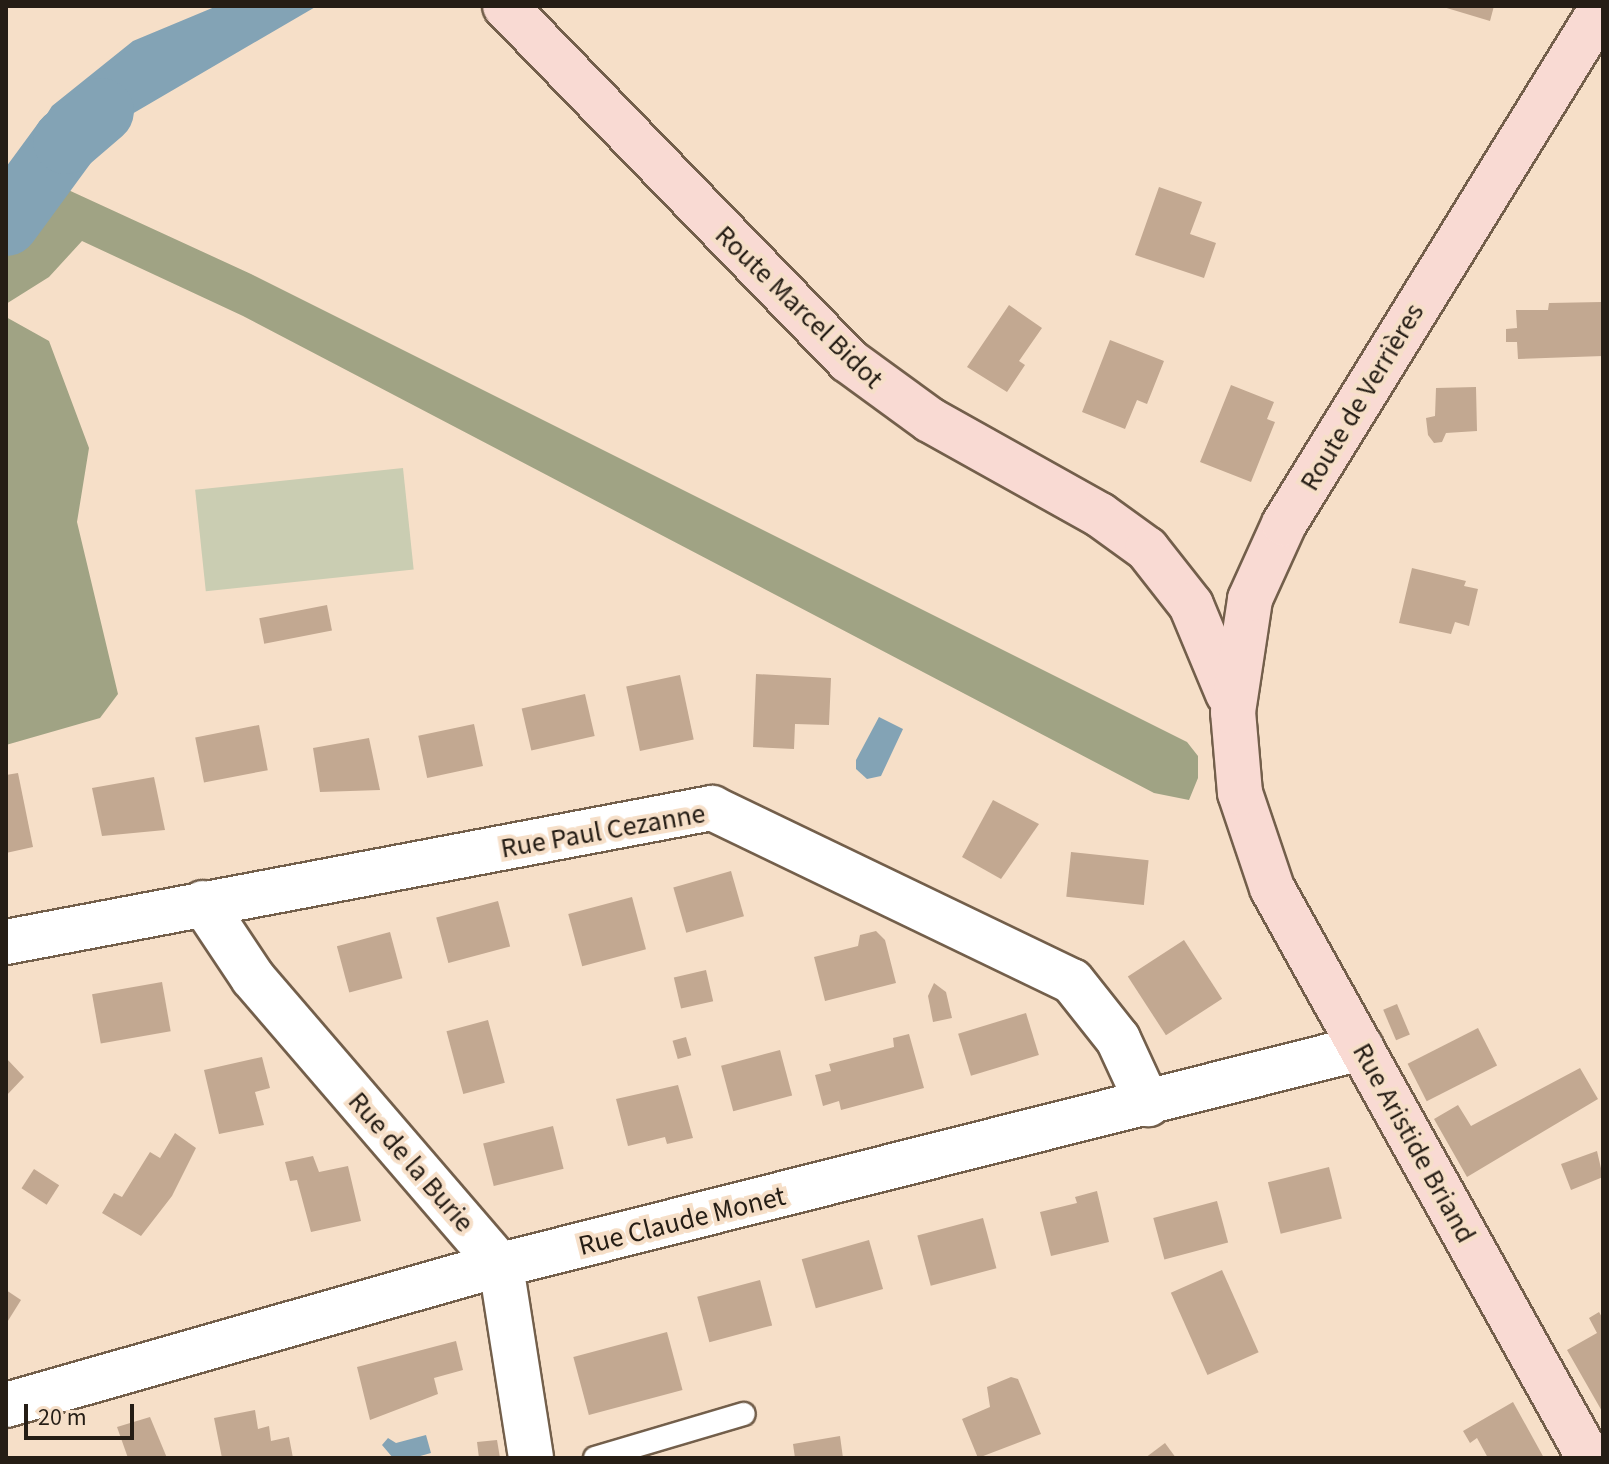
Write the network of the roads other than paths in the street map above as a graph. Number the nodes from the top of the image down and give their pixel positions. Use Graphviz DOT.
graph roads {
  1 [pos="505,6"];
  2 [pos="1603,6"];
  3 [pos="1233,712"];
  4 [pos="1247,823"];
  5 [pos="203,903"];
  6 [pos="6,942"];
  7 [pos="1361,1048"];
  8 [pos="1148,1104"];
  9 [pos="501,1266"];
  10 [pos="6,1405"];
  11 [pos="744,1414"];
  12 [pos="531,1458"];
  13 [pos="595,1458"];
  14 [pos="1589,1458"];
  1 -- 3 [label="street, Route Marcel Bidot"];
  2 -- 3 [label="street, Route de Verrières"];
  3 -- 4 [label="street, Route de Verrières"];
  4 -- 7 [label="street, Rue Aristide Briand"];
  5 -- 6 [label="street, Rue Paul Cezanne"];
  5 -- 8 [label="street, Rue Paul Cezanne"];
  5 -- 9 [label="street, Rue de la Burie"];
  7 -- 8 [label="street, Rue Claude Monet"];
  7 -- 14 [label="street, Rue Aristide Briand"];
  8 -- 9 [label="street, Rue Claude Monet"];
  9 -- 10 [label="street, Rue Claude Monet"];
  9 -- 12 [label="street"];
  11 -- 13 [label="lane"];
}
